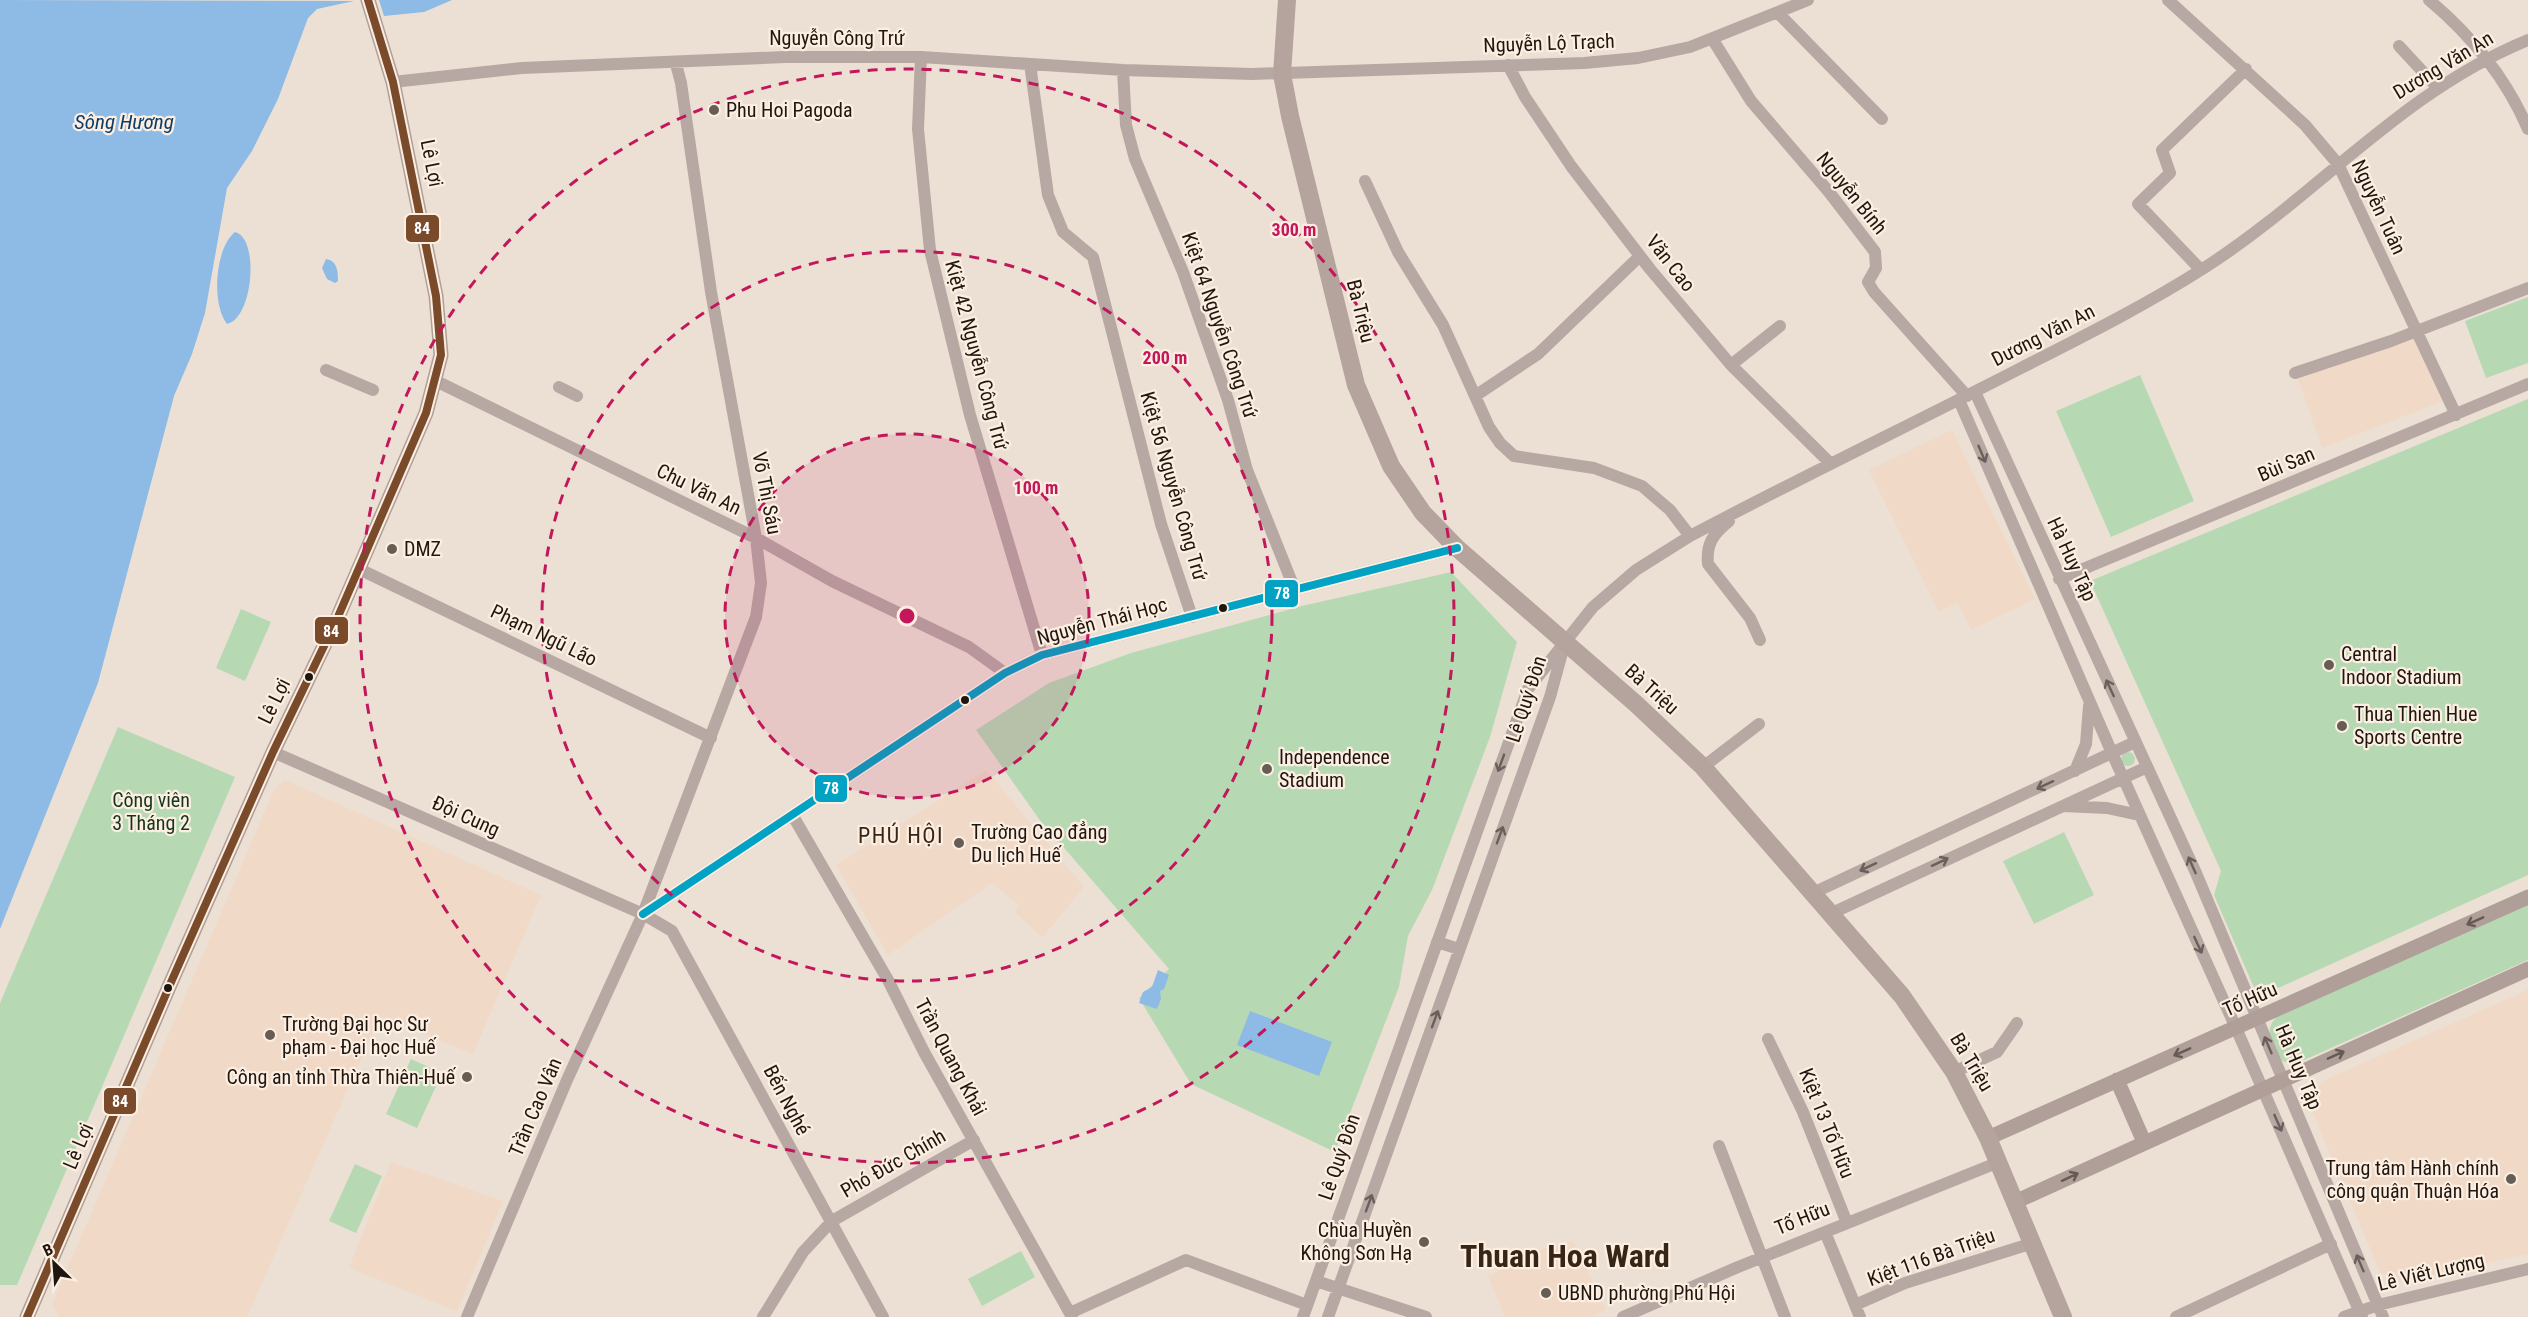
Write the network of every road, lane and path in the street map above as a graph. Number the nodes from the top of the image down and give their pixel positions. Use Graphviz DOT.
graph roads {
  1 [pos="368,0"];
  2 [pos="1287,0"];
  3 [pos="1808,0"];
  4 [pos="2168,0"];
  5 [pos="2429,0"];
  6 [pos="1779,14"];
  7 [pos="1713,40"];
  8 [pos="2528,40"];
  9 [pos="2399,46"];
  10 [pos="921,57"];
  11 [pos="2487,58"];
  12 [pos="676,63"];
  13 [pos="1030,64"];
  14 [pos="1508,65"];
  15 [pos="2246,69"];
  16 [pos="1124,70"];
  17 [pos="1282,74"];
  18 [pos="393,82"];
  19 [pos="2437,87"];
  20 [pos="1882,119"];
  21 [pos="2528,129"];
  22 [pos="2338,164"];
  23 [pos="1365,181"];
  24 [pos="1640,256"];
  25 [pos="2201,270"];
  26 [pos="2528,288"];
  27 [pos="1780,326"];
  28 [pos="2416,330"];
  29 [pos="1731,365"];
  30 [pos="326,370"];
  31 [pos="2295,373"];
  32 [pos="436,381"];
  33 [pos="2528,384"];
  34 [pos="559,387"];
  35 [pos="373,390"];
  36 [pos="577,396"];
  37 [pos="1475,396"];
  38 [pos="1967,396"];
  39 [pos="2456,415"];
  40 [pos="1831,464"];
  41 [pos="1746,506"];
  42 [pos="2028,509"];
  43 [pos="2010,517"];
  44 [pos="1690,536"];
  45 [pos="756,538"];
  46 [pos="1457,548"];
  47 [pos="358,569"];
  48 [pos="2059,579"];
  49 [pos="1295,590"];
  50 [pos="1192,617"];
  51 [pos="2085,634"];
  52 [pos="1760,640"];
  53 [pos="2063,640"];
  54 [pos="1565,642"];
  55 [pos="1042,655"];
  56 [pos="1005,673"];
  57 [pos="2090,702"];
  58 [pos="1759,724"];
  59 [pos="711,738"];
  60 [pos="2135,742"];
  61 [pos="273,752"];
  62 [pos="2112,753"];
  63 [pos="1703,767"];
  64 [pos="2147,767"];
  65 [pos="2075,771"];
  66 [pos="2122,778"];
  67 [pos="2059,806"];
  68 [pos="2139,815"];
  69 [pos="793,816"];
  70 [pos="1813,893"];
  71 [pos="2528,897"];
  72 [pos="643,914"];
  73 [pos="1830,914"];
  74 [pos="1437,942"];
  75 [pos="1459,949"];
  76 [pos="2528,969"];
  77 [pos="2258,1019"];
  78 [pos="2017,1023"];
  79 [pos="2236,1028"];
  80 [pos="1768,1040"];
  81 [pos="1954,1072"];
  82 [pos="2283,1079"];
  83 [pos="2117,1080"];
  84 [pos="2262,1088"];
  85 [pos="1988,1137"];
  86 [pos="974,1140"];
  87 [pos="2144,1142"];
  88 [pos="1719,1146"];
  89 [pos="1999,1162"];
  90 [pos="2017,1201"];
  91 [pos="832,1221"];
  92 [pos="1847,1223"];
  93 [pos="1825,1232"];
  94 [pos="2033,1243"];
  95 [pos="2331,1244"];
  96 [pos="1762,1257"];
  97 [pos="2528,1269"];
  98 [pos="1316,1281"];
  99 [pos="1339,1288"];
  100 [pos="1856,1305"];
  101 [pos="2378,1305"];
  102 [pos="1305,1311"];
  103 [pos="2361,1314"];
  104 [pos="1071,1315"];
  105 [pos="27,1317"];
  106 [pos="467,1317"];
  107 [pos="763,1317"];
  108 [pos="883,1317"];
  109 [pos="1328,1317"];
  110 [pos="1426,1317"];
  111 [pos="1623,1317"];
  112 [pos="1785,1317"];
  113 [pos="1860,1317"];
  114 [pos="2063,1317"];
  115 [pos="2176,1317"];
  116 [pos="2344,1317"];
  117 [pos="2383,1317"];
  1 -- 18 [label="main road, Lê Lợi"];
  2 -- 17 [label="highway, Bà Triệu"];
  3 -- 6 [label="street, Nguyễn Lộ Trạch"];
  4 -- 15 [label="street, Nguyễn Tuân"];
  5 -- 11 [label="street"];
  6 -- 7 [label="street, Nguyễn Lộ Trạch"];
  6 -- 20 [label="street"];
  7 -- 14 [label="street, Nguyễn Lộ Trạch"];
  7 -- 38 [label="street, Nguyễn Bính"];
  8 -- 11 [label="street, Dương Văn An"];
  9 -- 19 [label="street"];
  10 -- 12 [label="street, Nguyễn Công Trứ"];
  10 -- 13 [label="street, Nguyễn Công Trứ"];
  10 -- 55 [label="street, Kiệt 42 Nguyễn Công Trứ"];
  11 -- 19 [label="street, Dương Văn An"];
  11 -- 21 [label="street"];
  12 -- 18 [label="street, Nguyễn Công Trứ"];
  12 -- 45 [label="street, Võ Thị Sáu"];
  13 -- 16 [label="street, Nguyễn Công Trứ"];
  13 -- 50 [label="street, Kiệt 56 Nguyễn Công Trứ"];
  14 -- 17 [label="street, Nguyễn Lộ Trạch"];
  14 -- 24 [label="street, Văn Cao"];
  15 -- 22 [label="street, Nguyễn Tuân"];
  15 -- 25 [label="street"];
  16 -- 17 [label="street, Nguyễn Công Trứ"];
  16 -- 49 [label="street, Kiệt 64 Nguyễn Công Trứ"];
  17 -- 46 [label="highway, Bà Triệu"];
  18 -- 32 [label="main road, Lê Lợi"];
  19 -- 22 [label="street, Dương Văn An"];
  22 -- 25 [label="street, Dương Văn An"];
  22 -- 28 [label="street, Nguyễn Tuân"];
  23 -- 37 [label="street"];
  24 -- 29 [label="street, Văn Cao"];
  24 -- 37 [label="street"];
  25 -- 38 [label="street, Dương Văn An"];
  26 -- 28 [label="street"];
  27 -- 29 [label="street"];
  28 -- 31 [label="street"];
  28 -- 39 [label="street, Nguyễn Tuân"];
  29 -- 40 [label="street, Văn Cao"];
  30 -- 35 [label="street"];
  32 -- 45 [label="street, Chu Văn An"];
  32 -- 47 [label="main road, Lê Lợi"];
  33 -- 39 [label="street, Bùi San"];
  34 -- 36 [label="street"];
  37 -- 44 [label="street"];
  38 -- 40 [label="street, Dương Văn An"];
  38 -- 42 [label="street, Hà Huy Tập"];
  38 -- 43 [label="street, Hà Huy Tập, one-way"];
  39 -- 48 [label="street, Bùi San"];
  40 -- 41 [label="street, Dương Văn An"];
  41 -- 44 [label="street, Dương Văn An"];
  41 -- 52 [label="street"];
  42 -- 43 [label="street"];
  42 -- 48 [label="street, Hà Huy Tập"];
  43 -- 53 [label="street, Hà Huy Tập"];
  44 -- 54 [label="street, Dương Văn An"];
  45 -- 56 [label="street, Chu Văn An"];
  45 -- 59 [label="street, Võ Thị Sáu"];
  46 -- 49 [label="street, Nguyễn Thái Học"];
  46 -- 54 [label="highway, Bà Triệu"];
  47 -- 59 [label="street, Phạm Ngũ Lão"];
  47 -- 61 [label="main road, Lê Lợi"];
  48 -- 51 [label="street, Hà Huy Tập"];
  49 -- 50 [label="street, Nguyễn Thái Học"];
  50 -- 55 [label="street, Nguyễn Thái Học"];
  51 -- 53 [label="street"];
  60 -- 51 [label="street, Hà Huy Tập, one-way"];
  53 -- 57 [label="street, Hà Huy Tập"];
  54 -- 63 [label="highway, Bà Triệu"];
  54 -- 74 [label="street, Lê Quý Đôn, one-way"];
  75 -- 54 [label="street, Lê Quý Đôn, one-way"];
  55 -- 56 [label="street, Nguyễn Thái Học"];
  56 -- 69 [label="street, Nguyễn Thái Học"];
  57 -- 62 [label="street, Hà Huy Tập"];
  57 -- 65 [label="street"];
  58 -- 63 [label="street"];
  59 -- 72 [label="street, Võ Thị Sáu"];
  60 -- 62 [label="street"];
  60 -- 64 [label="street, Hà Huy Tập"];
  61 -- 72 [label="street, Đội Cung"];
  61 -- 105 [label="main road, Lê Lợi"];
  62 -- 65 [label="street"];
  62 -- 66 [label="street, Hà Huy Tập"];
  63 -- 70 [label="highway, Bà Triệu"];
  64 -- 66 [label="street"];
  77 -- 64 [label="street, Hà Huy Tập, one-way"];
  65 -- 70 [label="street, one-way"];
  66 -- 67 [label="street"];
  66 -- 68 [label="street, Hà Huy Tập"];
  67 -- 68 [label="street"];
  73 -- 67 [label="street, one-way"];
  68 -- 79 [label="street, Hà Huy Tập, one-way"];
  69 -- 72 [label="street, Nguyễn Thái Học"];
  69 -- 86 [label="street, Trần Quang Khải"];
  70 -- 73 [label="highway, Bà Triệu"];
  71 -- 77 [label="main road, Tố Hữu, one-way"];
  72 -- 91 [label="street, Bến Nghé"];
  72 -- 106 [label="street, Trần Cao Vân"];
  73 -- 81 [label="highway, Bà Triệu"];
  74 -- 75 [label="street"];
  74 -- 98 [label="street, Lê Quý Đôn"];
  99 -- 75 [label="street, Lê Quý Đôn, one-way"];
  82 -- 76 [label="main road, one-way"];
  77 -- 79 [label="main road, Tố Hữu"];
  82 -- 77 [label="street, Hà Huy Tập, one-way"];
  78 -- 81 [label="street"];
  79 -- 83 [label="main road, Tố Hữu, one-way"];
  79 -- 84 [label="street, Hà Huy Tập"];
  80 -- 92 [label="street, Kiệt 13 Tố Hữu"];
  81 -- 85 [label="highway, Bà Triệu"];
  82 -- 84 [label="main road"];
  101 -- 82 [label="street, Hà Huy Tập, one-way"];
  83 -- 85 [label="main road, Tố Hữu"];
  83 -- 87 [label="main road"];
  84 -- 87 [label="main road"];
  84 -- 95 [label="street, Hà Huy Tập, one-way"];
  85 -- 89 [label="highway, Bà Triệu"];
  86 -- 91 [label="street, Phó Đức Chính"];
  86 -- 104 [label="street, Trần Quang Khải"];
  90 -- 87 [label="main road, one-way"];
  88 -- 96 [label="street"];
  89 -- 90 [label="highway, Bà Triệu"];
  89 -- 92 [label="street, Tố Hữu"];
  90 -- 94 [label="highway, Bà Triệu"];
  91 -- 107 [label="street, Phó Đức Chính"];
  91 -- 108 [label="street, Bến Nghé"];
  92 -- 93 [label="street, Tố Hữu"];
  93 -- 96 [label="street, Tố Hữu"];
  93 -- 100 [label="street"];
  94 -- 100 [label="street, Kiệt 116 Bà Triệu"];
  94 -- 114 [label="highway, Bà Triệu"];
  95 -- 103 [label="street, Hà Huy Tập"];
  95 -- 115 [label="street"];
  96 -- 111 [label="street, Tố Hữu"];
  96 -- 112 [label="street"];
  97 -- 101 [label="street, Lê Viết Lượng"];
  98 -- 99 [label="street"];
  98 -- 102 [label="street, Lê Quý Đôn"];
  99 -- 109 [label="street, Lê Quý Đôn"];
  99 -- 110 [label="street"];
  100 -- 113 [label="street, Kiệt 116 Bà Triệu"];
  101 -- 103 [label="street, Lê Viết Lượng"];
  101 -- 117 [label="street, Hà Huy Tập"];
  102 -- 104 [label="street"];
  103 -- 116 [label="street, Lê Viết Lượng"];
}
